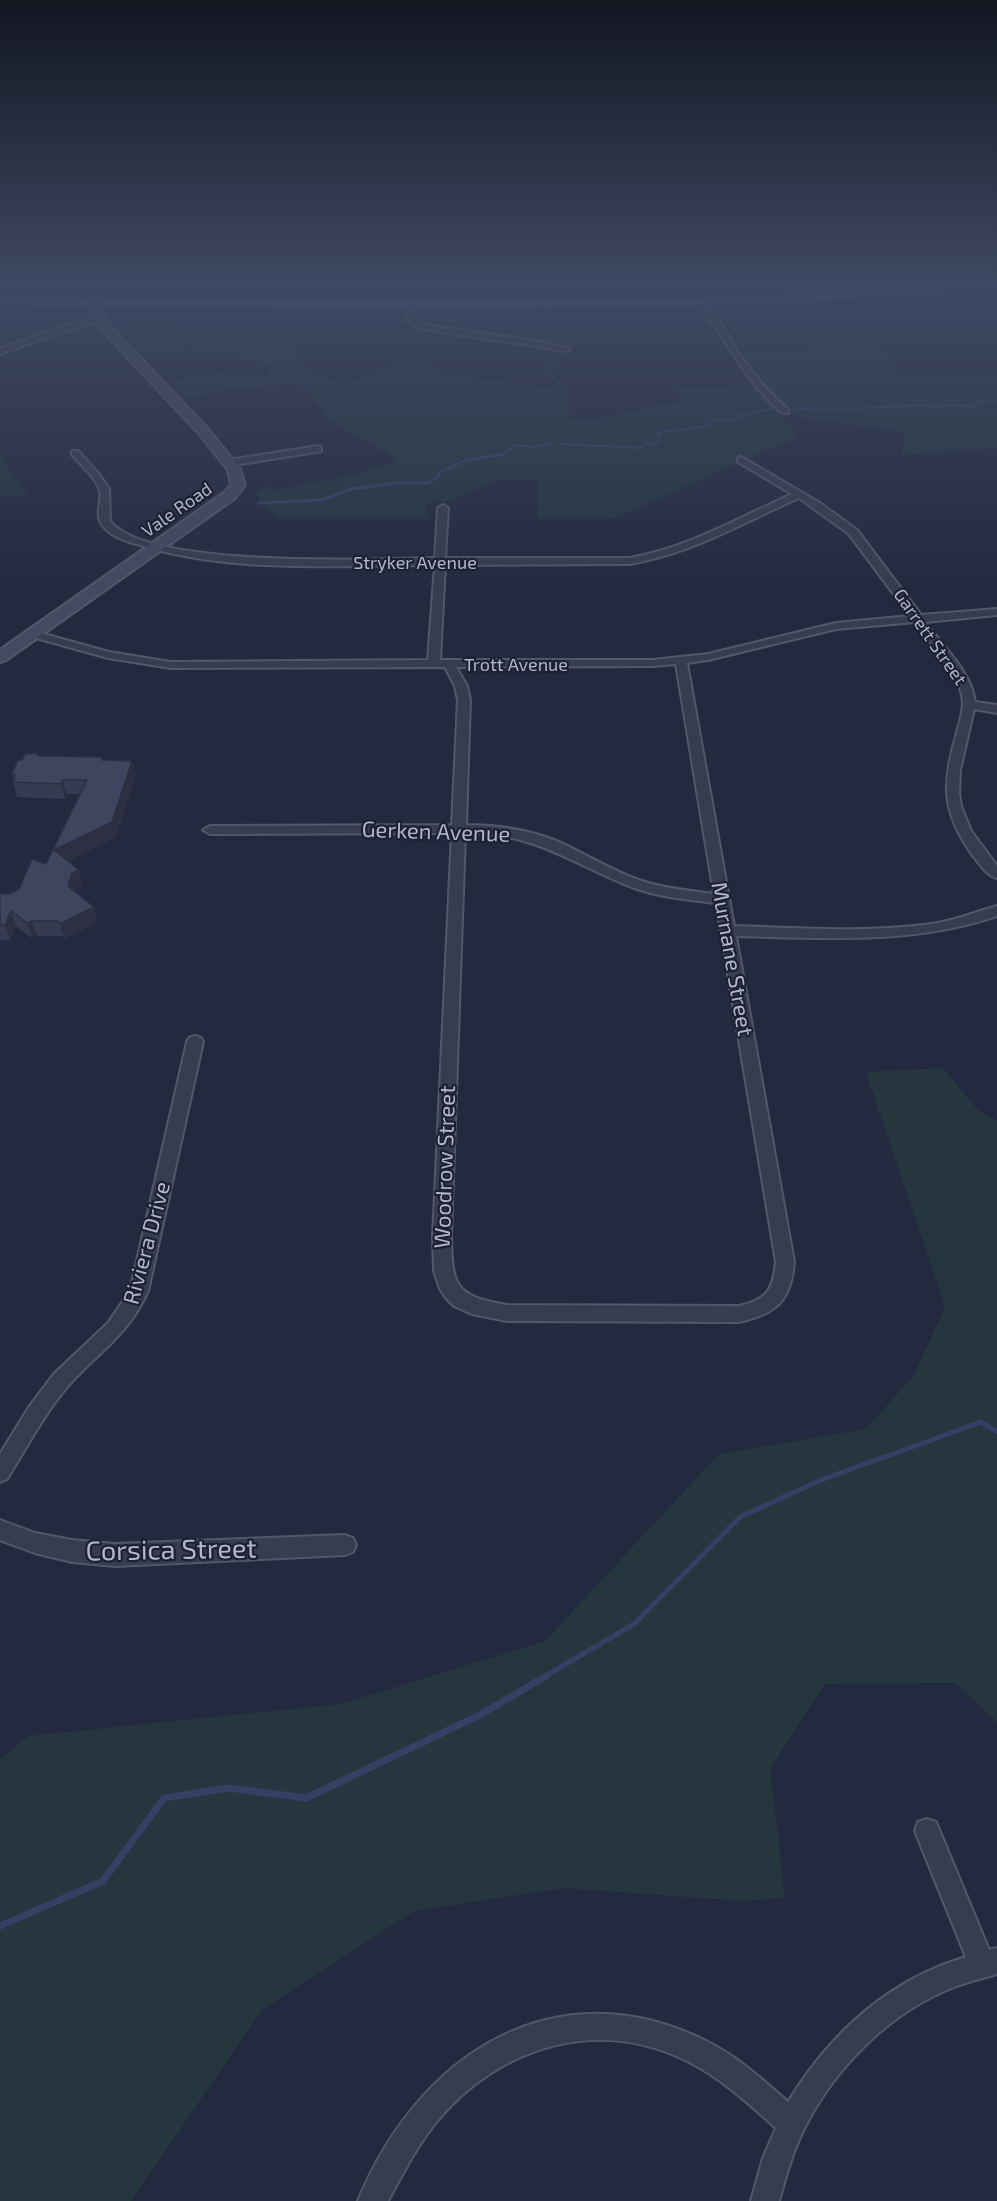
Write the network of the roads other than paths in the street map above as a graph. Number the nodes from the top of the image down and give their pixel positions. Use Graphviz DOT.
graph roads {
  1 [pos="166,391"];
  2 [pos="765,391"];
  3 [pos="785,411"];
  4 [pos="318,449"];
  5 [pos="75,453"];
  6 [pos="741,460"];
  7 [pos="229,463"];
  8 [pos="800,495"];
  9 [pos="443,508"];
  10 [pos="157,546"];
  11 [pos="439,563"];
  12 [pos="997,612"];
  13 [pos="918,618"];
  14 [pos="33,634"];
  15 [pos="0,657"];
  16 [pos="681,661"];
  17 [pos="441,665"];
  18 [pos="969,705"];
  19 [pos="997,709"];
  20 [pos="459,829"];
  21 [pos="210,830"];
  22 [pos="997,874"];
  23 [pos="722,899"];
  24 [pos="997,911"];
  25 [pos="727,931"];
  26 [pos="195,1042"];
  27 [pos="784,1256"];
  28 [pos="0,1472"];
  29 [pos="0,1530"];
  30 [pos="345,1545"];
  31 [pos="927,1831"];
  32 [pos="990,1963"];
  33 [pos="791,2123"];
  34 [pos="372,2201"];
  35 [pos="765,2201"];
  1 -- 7 [label="main road, Vale Road"];
  2 -- 3 [label="street"];
  4 -- 7 [label="street"];
  5 -- 10 [label="street, Stryker Avenue"];
  6 -- 8 [label="street, Garrett Street"];
  7 -- 10 [label="main road, Vale Road"];
  8 -- 11 [label="street, Stryker Avenue"];
  8 -- 13 [label="street, Garrett Street"];
  9 -- 11 [label="street, Woodrow Street"];
  10 -- 11 [label="street, Stryker Avenue"];
  10 -- 14 [label="main road, Vale Road"];
  11 -- 17 [label="street, Woodrow Street"];
  12 -- 13 [label="street, Trott Avenue"];
  13 -- 16 [label="street, Trott Avenue"];
  13 -- 18 [label="street, Garrett Street"];
  14 -- 15 [label="main road, Vale Road"];
  14 -- 17 [label="street, Trott Avenue"];
  16 -- 17 [label="street, Trott Avenue"];
  16 -- 23 [label="street, Murnane Street"];
  17 -- 20 [label="street, Woodrow Street"];
  18 -- 19 [label="street"];
  18 -- 22 [label="street, Garrett Street"];
  20 -- 21 [label="street, Gerken Avenue"];
  20 -- 23 [label="street, Gerken Avenue"];
  20 -- 27 [label="street, Woodrow Street"];
  23 -- 25 [label="street, Murnane Street"];
  24 -- 25 [label="street"];
  25 -- 27 [label="street, Murnane Street"];
  26 -- 28 [label="street, Riviera Drive"];
  29 -- 30 [label="street, Corsica Street"];
  31 -- 32 [label="street"];
  32 -- 33 [label="street"];
  33 -- 34 [label="street"];
  33 -- 35 [label="street"];
}
